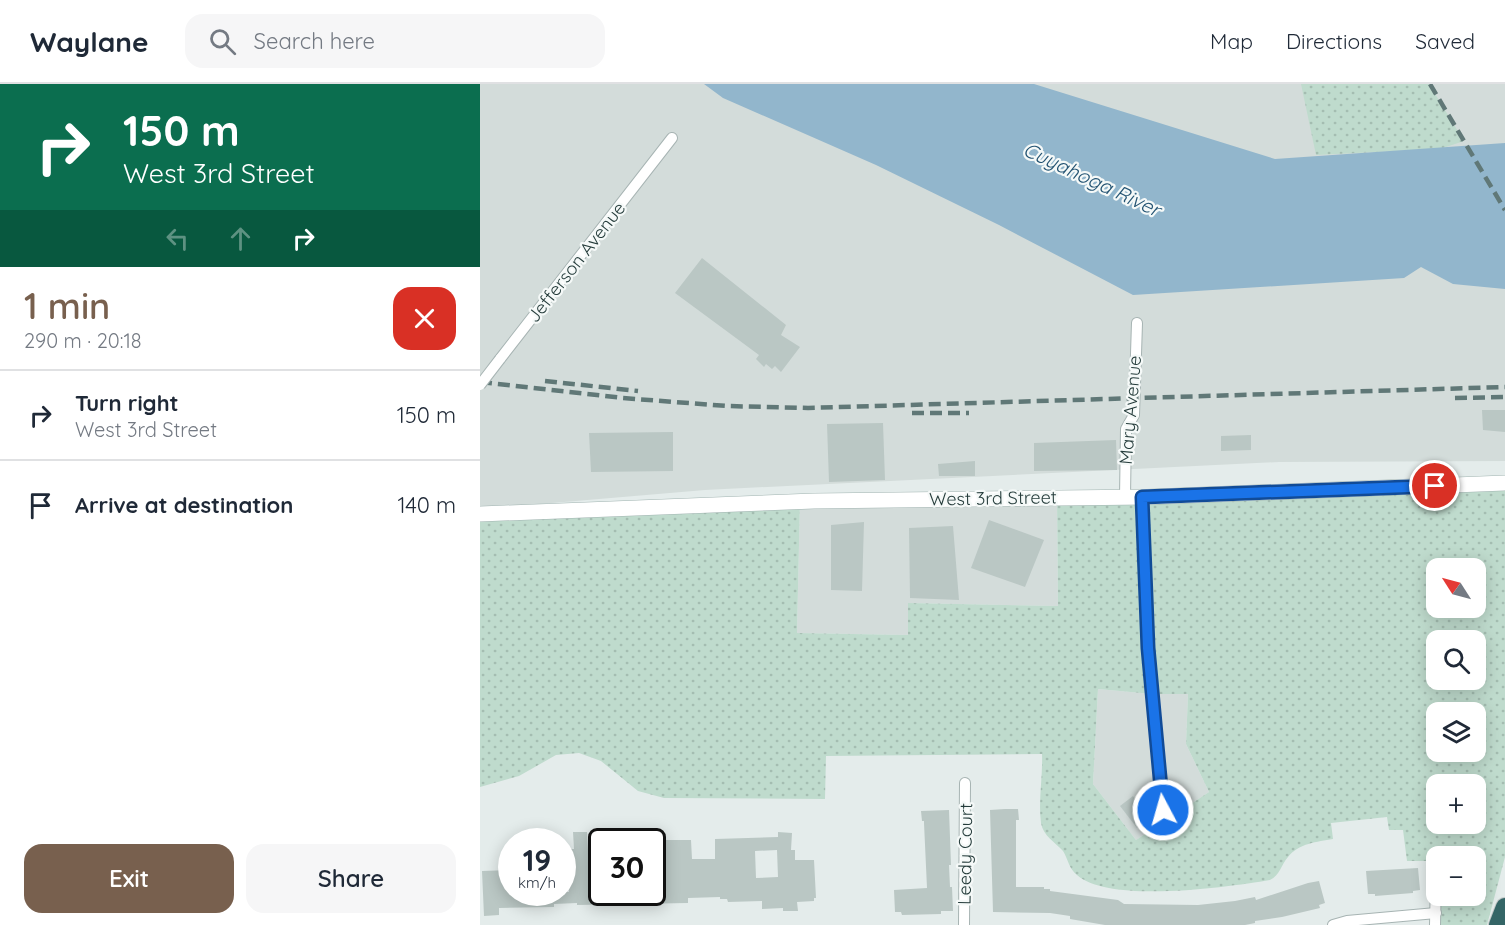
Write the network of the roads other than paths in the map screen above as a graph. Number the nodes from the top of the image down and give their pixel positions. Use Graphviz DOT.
graph roads {
  1 [pos="672,138"];
  2 [pos="1137,323"];
  3 [pos="480,386"];
  4 [pos="1505,483"];
  5 [pos="1125,497"];
  6 [pos="1142,497"];
  7 [pos="480,514"];
  8 [pos="965,783"];
  9 [pos="1163,810"];
  10 [pos="1436,906"];
  11 [pos="1505,907"];
  12 [pos="1436,913"];
  13 [pos="964,925"];
  14 [pos="1333,925"];
  15 [pos="1435,925"];
  16 [pos="1498,925"];
  1 -- 3 [label="street, Jefferson Avenue, bridge"];
  2 -- 5 [label="street, Mary Avenue"];
  4 -- 6 [label="street, West 3rd Street"];
  5 -- 6 [label="street, West 3rd Street"];
  5 -- 7 [label="street, West 3rd Street"];
  6 -- 9 [label="street"];
  8 -- 13 [label="street, Leedy Court"];
  10 -- 12 [label="street"];
  11 -- 16 [label="highway"];
  12 -- 14 [label="street"];
  12 -- 15 [label="street"];
}
